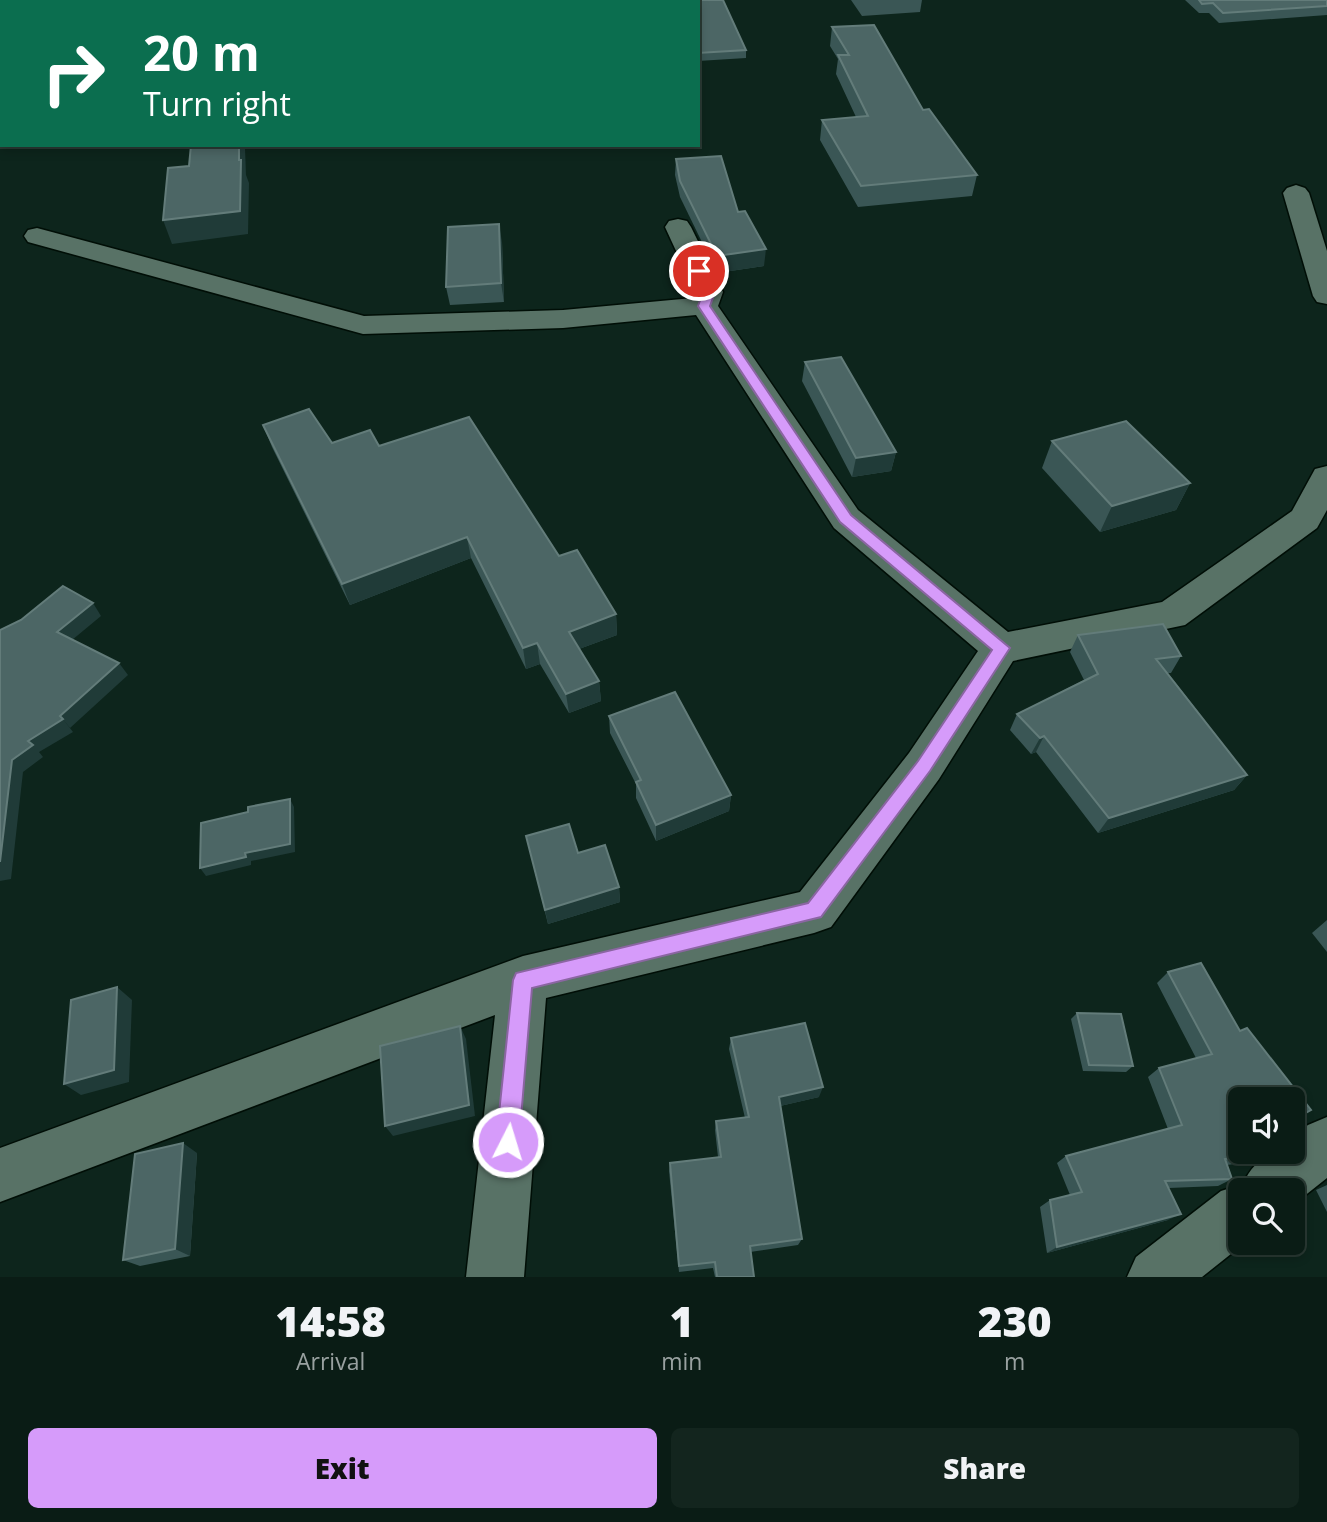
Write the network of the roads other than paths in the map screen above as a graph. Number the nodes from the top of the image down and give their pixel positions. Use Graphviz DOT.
graph roads {
  1 [pos="1296,194"];
  2 [pos="678,227"];
  3 [pos="37,236"];
  4 [pos="1327,296"];
  5 [pos="704,306"];
  6 [pos="1327,477"];
  7 [pos="1002,648"];
  8 [pos="523,980"];
  9 [pos="1327,1144"];
  10 [pos="0,1175"];
  11 [pos="1283,1178"];
  12 [pos="1228,1221"];
  13 [pos="495,1277"];
  14 [pos="1156,1277"];
  1 -- 4 [label="street"];
  2 -- 5 [label="street"];
  3 -- 5 [label="street"];
  5 -- 7 [label="street"];
  6 -- 7 [label="street"];
  7 -- 8 [label="street"];
  8 -- 10 [label="street"];
  8 -- 13 [label="street"];
  9 -- 11 [label="street"];
  12 -- 14 [label="street"];
}
